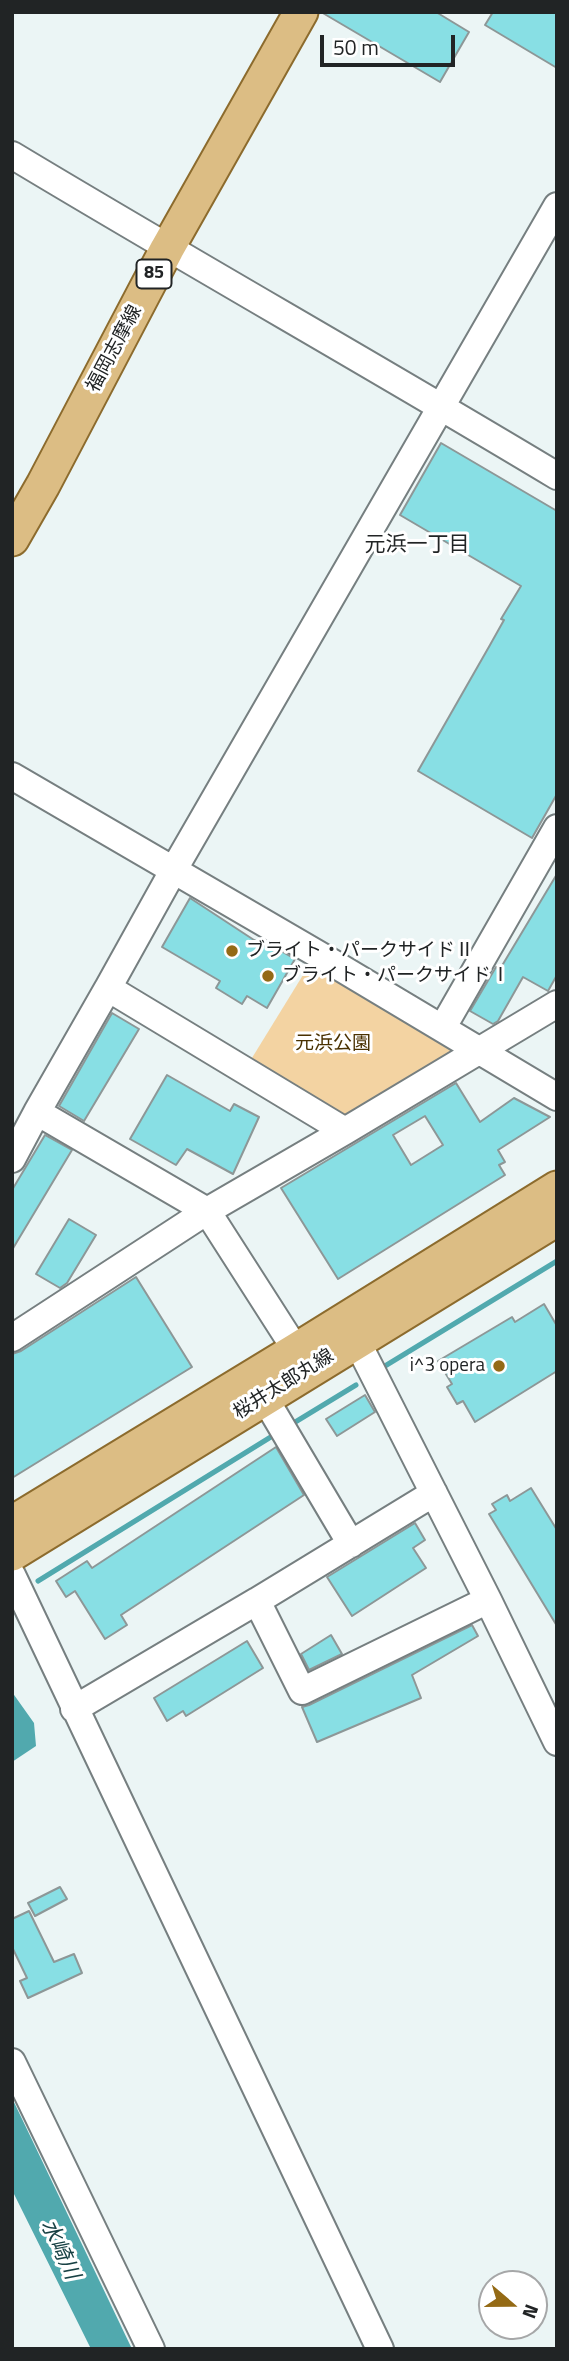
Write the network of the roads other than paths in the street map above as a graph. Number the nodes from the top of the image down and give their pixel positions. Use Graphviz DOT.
graph roads {
  1 [pos="302,12"];
  2 [pos="12,155"];
  3 [pos="557,206"];
  4 [pos="167,248"];
  5 [pos="441,406"];
  6 [pos="557,476"];
  7 [pos="12,539"];
  8 [pos="12,776"];
  9 [pos="557,828"];
  10 [pos="173,871"];
  11 [pos="108,988"];
  12 [pos="557,1003"];
  13 [pos="443,1027"];
  14 [pos="480,1050"];
  15 [pos="557,1097"];
  16 [pos="37,1112"];
  17 [pos="345,1131"];
  18 [pos="12,1159"];
  19 [pos="557,1188"];
  20 [pos="207,1211"];
  21 [pos="557,1219"];
  22 [pos="351,1330"];
  23 [pos="12,1338"];
  24 [pos="296,1350"];
  25 [pos="264,1397"];
  26 [pos="434,1493"];
  27 [pos="12,1523"];
  28 [pos="351,1544"];
  29 [pos="12,1554"];
  30 [pos="12,1575"];
  31 [pos="488,1600"];
  32 [pos="257,1601"];
  33 [pos="75,1709"];
  34 [pos="557,1742"];
  35 [pos="12,2063"];
  36 [pos="151,2349"];
  37 [pos="380,2349"];
  1 -- 4 [label="main road, 福岡志摩線 / 85"];
  2 -- 4 [label="street"];
  3 -- 5 [label="street"];
  4 -- 5 [label="street"];
  4 -- 7 [label="main road, 福岡志摩線 / 85"];
  5 -- 6 [label="street"];
  5 -- 10 [label="street"];
  8 -- 10 [label="street"];
  9 -- 13 [label="street"];
  10 -- 11 [label="street"];
  10 -- 13 [label="street"];
  11 -- 16 [label="street"];
  11 -- 17 [label="street"];
  12 -- 14 [label="street"];
  13 -- 14 [label="street"];
  14 -- 15 [label="street"];
  14 -- 17 [label="street"];
  16 -- 18 [label="street"];
  16 -- 20 [label="street"];
  17 -- 20 [label="street"];
  19 -- 22 [label="main road, 桜井太郎丸線"];
  20 -- 23 [label="street"];
  20 -- 24 [label="street"];
  21 -- 22 [label="main road, 桜井太郎丸線"];
  22 -- 24 [label="main road, 桜井太郎丸線"];
  22 -- 25 [label="main road, 桜井太郎丸線"];
  22 -- 26 [label="street"];
  24 -- 27 [label="main road, 桜井太郎丸線"];
  25 -- 28 [label="street"];
  25 -- 29 [label="main road, 桜井太郎丸線"];
  26 -- 28 [label="street"];
  26 -- 31 [label="street"];
  28 -- 32 [label="street"];
  30 -- 33 [label="street"];
  31 -- 32 [label="street"];
  31 -- 34 [label="street"];
  32 -- 33 [label="street"];
  33 -- 37 [label="street"];
  35 -- 36 [label="street"];
}
